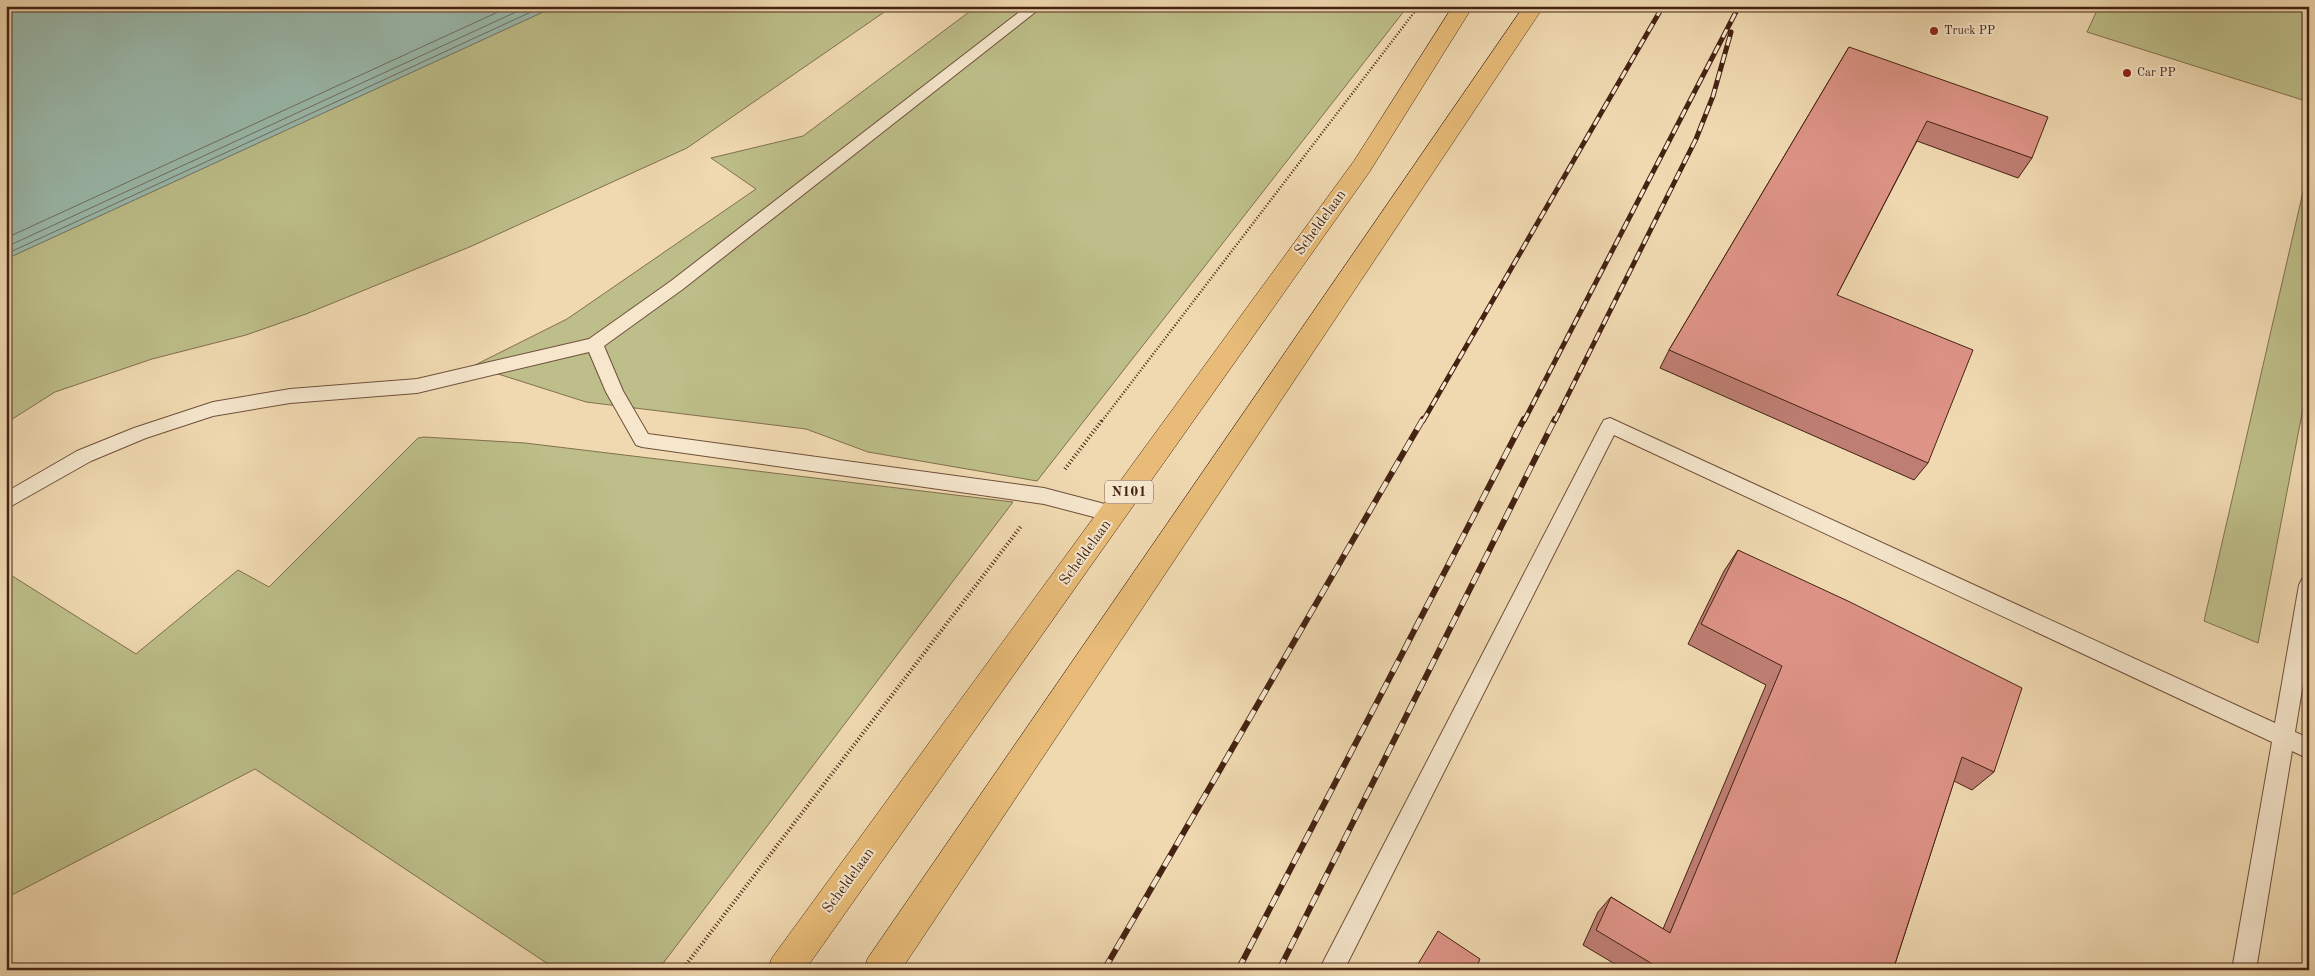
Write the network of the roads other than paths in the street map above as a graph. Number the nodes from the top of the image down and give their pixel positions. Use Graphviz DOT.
graph roads {
  1 [pos="1036,6"];
  2 [pos="1463,6"];
  3 [pos="1534,6"];
  4 [pos="594,344"];
  5 [pos="6,501"];
  6 [pos="1113,514"];
  7 [pos="2309,585"];
  8 [pos="2285,738"];
  9 [pos="2309,749"];
  10 [pos="784,970"];
  11 [pos="880,970"];
  12 [pos="1331,970"];
  13 [pos="2244,970"];
  1 -- 4 [label="lane"];
  2 -- 6 [label="main road, Scheldelaan / N101"];
  3 -- 11 [label="main road"];
  4 -- 5 [label="lane"];
  4 -- 6 [label="lane"];
  6 -- 10 [label="main road, Scheldelaan / N101"];
  7 -- 8 [label="lane"];
  8 -- 9 [label="lane"];
  8 -- 12 [label="lane"];
  8 -- 13 [label="lane"];
}
